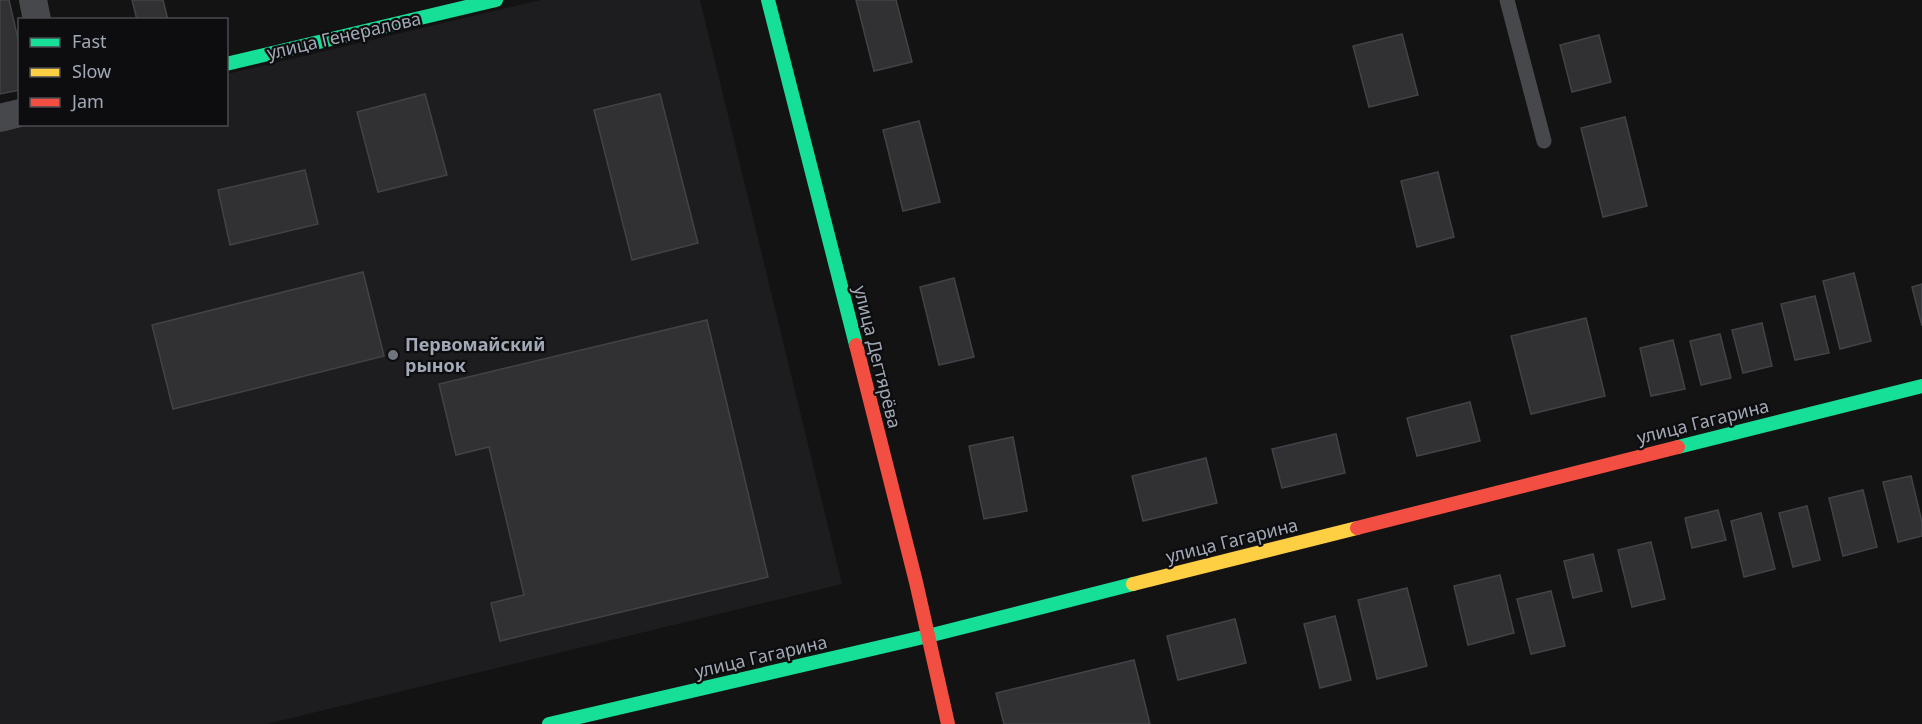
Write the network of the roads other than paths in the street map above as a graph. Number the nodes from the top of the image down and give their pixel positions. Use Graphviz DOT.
graph roads {
  1 [pos="33,0"];
  2 [pos="496,0"];
  3 [pos="768,0"];
  4 [pos="1507,0"];
  5 [pos="38,18"];
  6 [pos="228,64"];
  7 [pos="18,114"];
  8 [pos="0,118"];
  9 [pos="1544,141"];
  10 [pos="1922,386"];
  11 [pos="928,636"];
  12 [pos="549,724"];
  13 [pos="948,724"];
  1 -- 5 [label="street"];
  2 -- 6 [label="street, улица Генералова"];
  3 -- 11 [label="street, улица Дегтярёва"];
  4 -- 9 [label="lane"];
  7 -- 8 [label="street"];
  10 -- 11 [label="street, улица Гагарина"];
  11 -- 12 [label="street, улица Гагарина"];
  11 -- 13 [label="street, улица Дегтярёва"];
}
